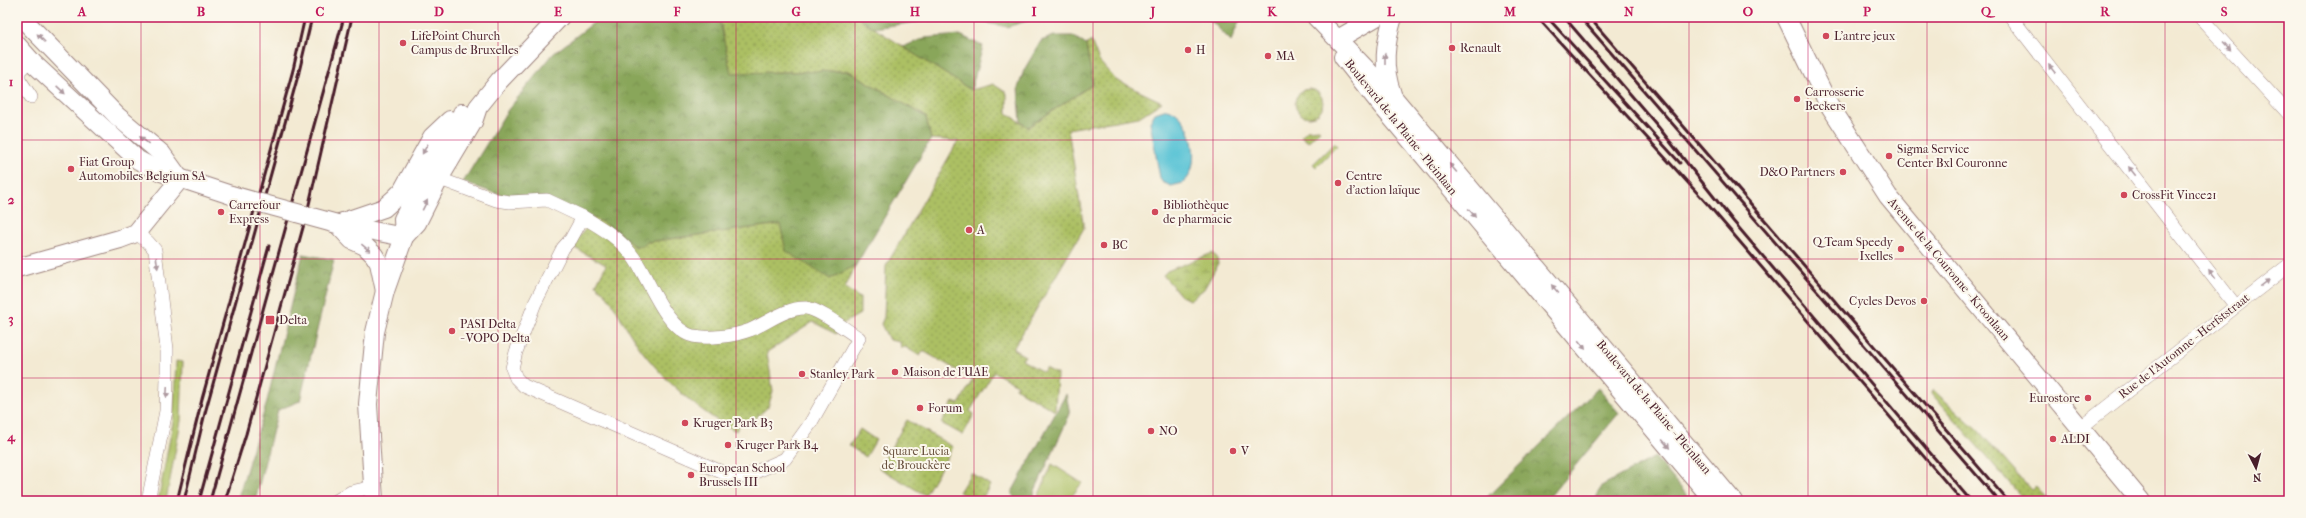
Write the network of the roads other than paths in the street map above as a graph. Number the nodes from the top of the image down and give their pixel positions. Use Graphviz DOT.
graph roads {
  1 [pos="21,17"];
  2 [pos="560,17"];
  3 [pos="1316,17"];
  4 [pos="1376,17"];
  5 [pos="1393,17"];
  6 [pos="1786,17"];
  7 [pos="2010,17"];
  8 [pos="2200,17"];
  9 [pos="1338,39"];
  10 [pos="17,45"];
  11 [pos="22,67"];
  12 [pos="1393,96"];
  13 [pos="31,98"];
  14 [pos="470,110"];
  15 [pos="2289,114"];
  16 [pos="433,176"];
  17 [pos="180,179"];
  18 [pos="583,217"];
  19 [pos="337,224"];
  20 [pos="136,232"];
  21 [pos="404,237"];
  22 [pos="2289,264"];
  23 [pos="17,268"];
  24 [pos="385,292"];
  25 [pos="2236,305"];
  26 [pos="1569,317"];
  27 [pos="2080,428"];
  28 [pos="374,494"];
  29 [pos="148,501"];
  30 [pos="336,501"];
  31 [pos="1714,501"];
  32 [pos="1733,501"];
  33 [pos="2141,501"];
  17 -- 1 [label="main road, one-way"];
  2 -- 14 [label="main road"];
  3 -- 9 [label="main road"];
  4 -- 9 [label="main road"];
  12 -- 5 [label="main road, one-way"];
  6 -- 27 [label="main road, Avenue de la Couronne - Kroonlaan"];
  25 -- 7 [label="street, one-way"];
  8 -- 15 [label="street, one-way"];
  9 -- 12 [label="main road, Boulevard de la Plaine - Pleinlaan"];
  9 -- 26 [label="main road, Boulevard de la Plaine - Pleinlaan, one-way"];
  10 -- 11 [label="main road"];
  11 -- 13 [label="street"];
  11 -- 17 [label="main road, one-way"];
  26 -- 12 [label="main road, Boulevard de la Plaine - Pleinlaan, one-way"];
  14 -- 16 [label="main road"];
  14 -- 19 [label="main road, one-way"];
  16 -- 18 [label="street"];
  16 -- 21 [label="main road"];
  17 -- 19 [label="main road, bridge"];
  17 -- 20 [label="main road"];
  18 -- 18 [label="street"];
  19 -- 21 [label="main road"];
  19 -- 24 [label="main road, one-way"];
  20 -- 23 [label="main road"];
  20 -- 29 [label="street, one-way"];
  21 -- 24 [label="main road"];
  25 -- 22 [label="street, Rue de l'Automne - Herfststraat, one-way"];
  24 -- 28 [label="main road"];
  25 -- 27 [label="street, Rue de l'Automne - Herfststraat"];
  26 -- 31 [label="main road, Boulevard de la Plaine - Pleinlaan, one-way"];
  26 -- 32 [label="main road, Boulevard de la Plaine - Pleinlaan"];
  27 -- 33 [label="main road, Avenue de la Couronne - Kroonlaan"];
  28 -- 30 [label="street"];
}
